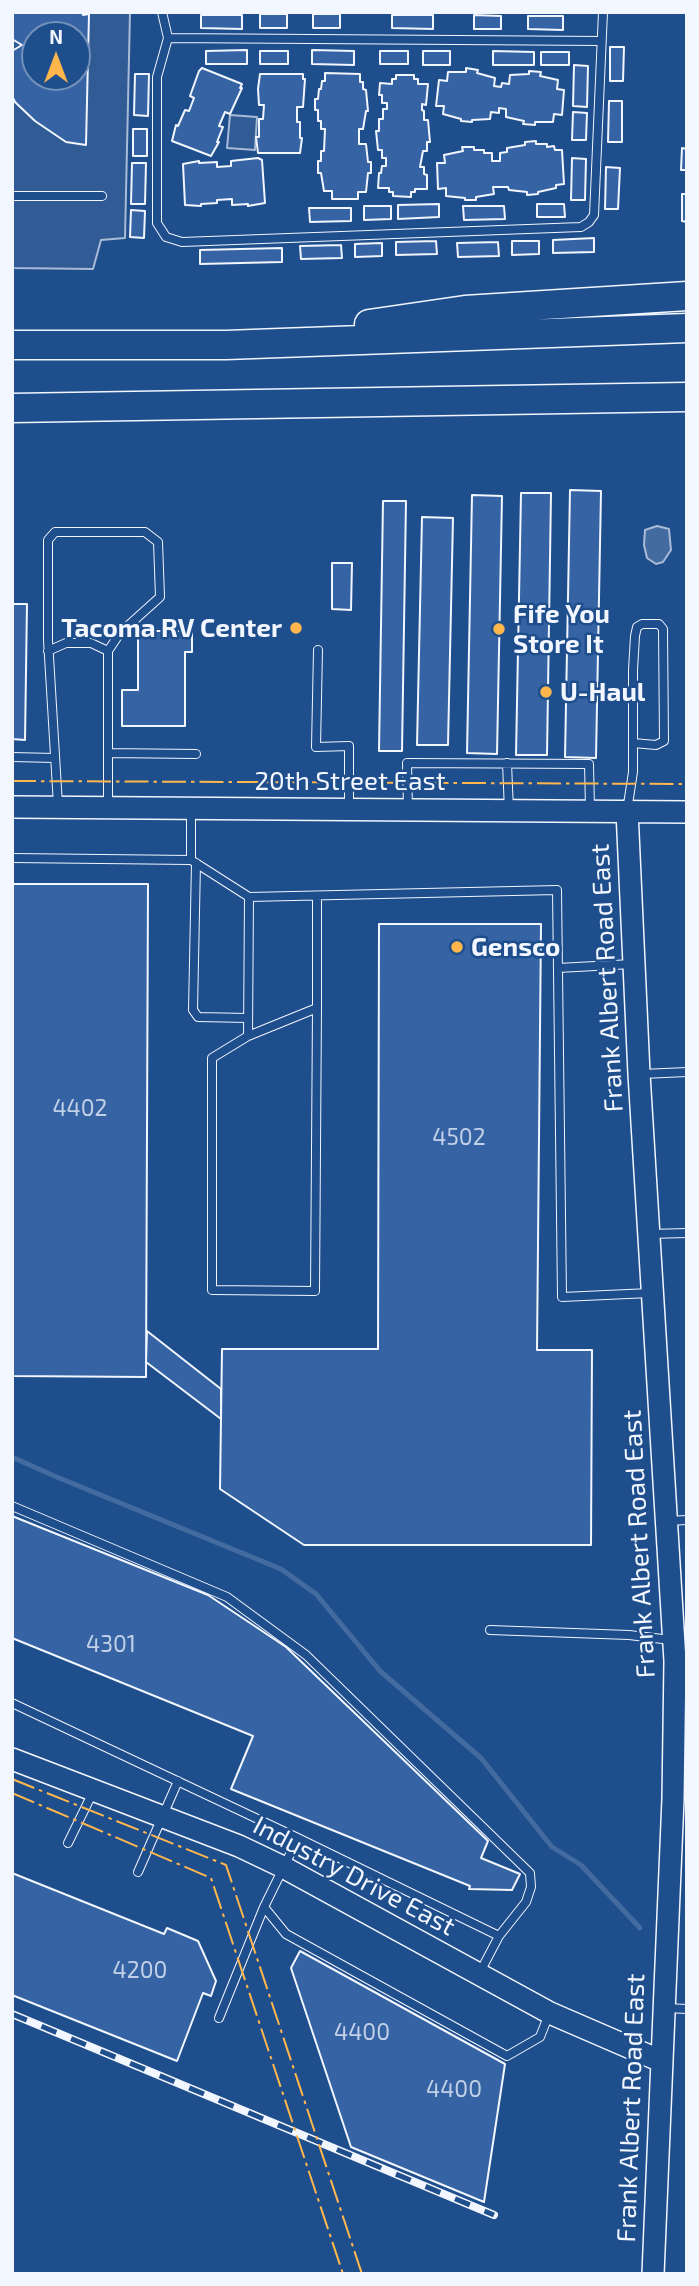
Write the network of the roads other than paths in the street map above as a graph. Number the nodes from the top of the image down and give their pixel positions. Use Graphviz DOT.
graph roads {
  1 [pos="162,12"];
  2 [pos="603,12"];
  3 [pos="168,38"];
  4 [pos="601,41"];
  5 [pos="12,196"];
  6 [pos="102,197"];
  7 [pos="687,296"];
  8 [pos="687,328"];
  9 [pos="12,345"];
  10 [pos="226,345"];
  11 [pos="687,397"];
  12 [pos="12,408"];
  13 [pos="318,650"];
  14 [pos="48,651"];
  15 [pos="108,651"];
  16 [pos="633,743"];
  17 [pos="108,753"];
  18 [pos="196,754"];
  19 [pos="12,757"];
  20 [pos="55,758"];
  21 [pos="507,763"];
  22 [pos="12,807"];
  23 [pos="58,807"];
  24 [pos="108,807"];
  25 [pos="191,808"];
  26 [pos="349,810"];
  27 [pos="408,810"];
  28 [pos="509,811"];
  29 [pos="590,811"];
  30 [pos="627,811"];
  31 [pos="687,812"];
  32 [pos="12,858"];
  33 [pos="193,862"];
  34 [pos="317,896"];
  35 [pos="248,897"];
  36 [pos="634,964"];
  37 [pos="558,968"];
  38 [pos="317,1008"];
  39 [pos="248,1017"];
  40 [pos="248,1036"];
  41 [pos="687,1072"];
  42 [pos="639,1074"];
  43 [pos="687,1233"];
  44 [pos="649,1234"];
  45 [pos="652,1292"];
  46 [pos="12,1506"];
  47 [pos="677,1521"];
  48 [pos="490,1630"];
  49 [pos="674,1640"];
  50 [pos="12,1703"];
  51 [pos="12,1759"];
  52 [pos="178,1781"];
  53 [pos="680,1786"];
  54 [pos="94,1790"];
  55 [pos="163,1817"];
  56 [pos="298,1838"];
  57 [pos="68,1843"];
  58 [pos="283,1867"];
  59 [pos="138,1872"];
  60 [pos="264,1907"];
  61 [pos="499,1936"];
  62 [pos="479,1974"];
  63 [pos="663,2008"];
  64 [pos="687,2009"];
  65 [pos="550,2013"];
  66 [pos="219,2018"];
  67 [pos="661,2061"];
  68 [pos="653,2274"];
  1 -- 3 [label="lane"];
  2 -- 4 [label="lane"];
  3 -- 4 [label="lane"];
  3 -- 4 [label="lane"];
  5 -- 6 [label="lane"];
  7 -- 10 [label="highway"];
  8 -- 10 [label="highway"];
  9 -- 10 [label="highway"];
  11 -- 12 [label="highway"];
  13 -- 26 [label="lane"];
  14 -- 15 [label="lane"];
  14 -- 15 [label="lane"];
  14 -- 20 [label="lane"];
  15 -- 17 [label="lane"];
  16 -- 16 [label="lane"];
  16 -- 30 [label="lane"];
  17 -- 18 [label="lane"];
  17 -- 24 [label="lane"];
  19 -- 20 [label="lane"];
  20 -- 23 [label="lane"];
  21 -- 27 [label="lane"];
  21 -- 28 [label="lane"];
  21 -- 29 [label="lane"];
  22 -- 23 [label="street, 20th Street East"];
  23 -- 24 [label="street, 20th Street East"];
  24 -- 25 [label="street, 20th Street East"];
  25 -- 26 [label="street, 20th Street East"];
  25 -- 33 [label="lane"];
  26 -- 27 [label="street, 20th Street East"];
  27 -- 28 [label="street, 20th Street East"];
  28 -- 29 [label="street, 20th Street East"];
  29 -- 30 [label="street, 20th Street East"];
  30 -- 31 [label="street, 20th Street East"];
  30 -- 36 [label="street, Frank Albert Road East"];
  32 -- 33 [label="lane"];
  33 -- 35 [label="lane"];
  33 -- 39 [label="lane"];
  34 -- 35 [label="lane"];
  34 -- 37 [label="lane"];
  34 -- 38 [label="lane"];
  35 -- 39 [label="lane"];
  36 -- 37 [label="lane"];
  36 -- 42 [label="street, Frank Albert Road East"];
  37 -- 45 [label="lane"];
  38 -- 40 [label="lane"];
  38 -- 40 [label="lane"];
  39 -- 40 [label="lane"];
  41 -- 42 [label="lane"];
  42 -- 44 [label="street, Frank Albert Road East"];
  43 -- 44 [label="lane"];
  44 -- 45 [label="street, Frank Albert Road East"];
  45 -- 47 [label="street, Frank Albert Road East"];
  46 -- 61 [label="lane"];
  47 -- 49 [label="street, Frank Albert Road East"];
  48 -- 49 [label="lane"];
  49 -- 53 [label="street, Frank Albert Road East"];
  50 -- 52 [label="lane"];
  51 -- 54 [label="street, Industry Drive East"];
  52 -- 55 [label="lane"];
  52 -- 56 [label="lane"];
  53 -- 63 [label="street, Frank Albert Road East"];
  54 -- 55 [label="street, Industry Drive East"];
  54 -- 57 [label="lane"];
  55 -- 58 [label="street, Industry Drive East"];
  55 -- 59 [label="lane"];
  56 -- 58 [label="lane"];
  56 -- 61 [label="lane"];
  58 -- 60 [label="lane"];
  58 -- 62 [label="street, Industry Drive East"];
  60 -- 65 [label="lane"];
  60 -- 66 [label="lane"];
  61 -- 62 [label="lane"];
  62 -- 65 [label="street, Industry Drive East"];
  63 -- 64 [label="lane"];
  63 -- 67 [label="street, Frank Albert Road East"];
  65 -- 67 [label="street, Industry Drive East"];
  67 -- 68 [label="street, Frank Albert Road East"];
}
